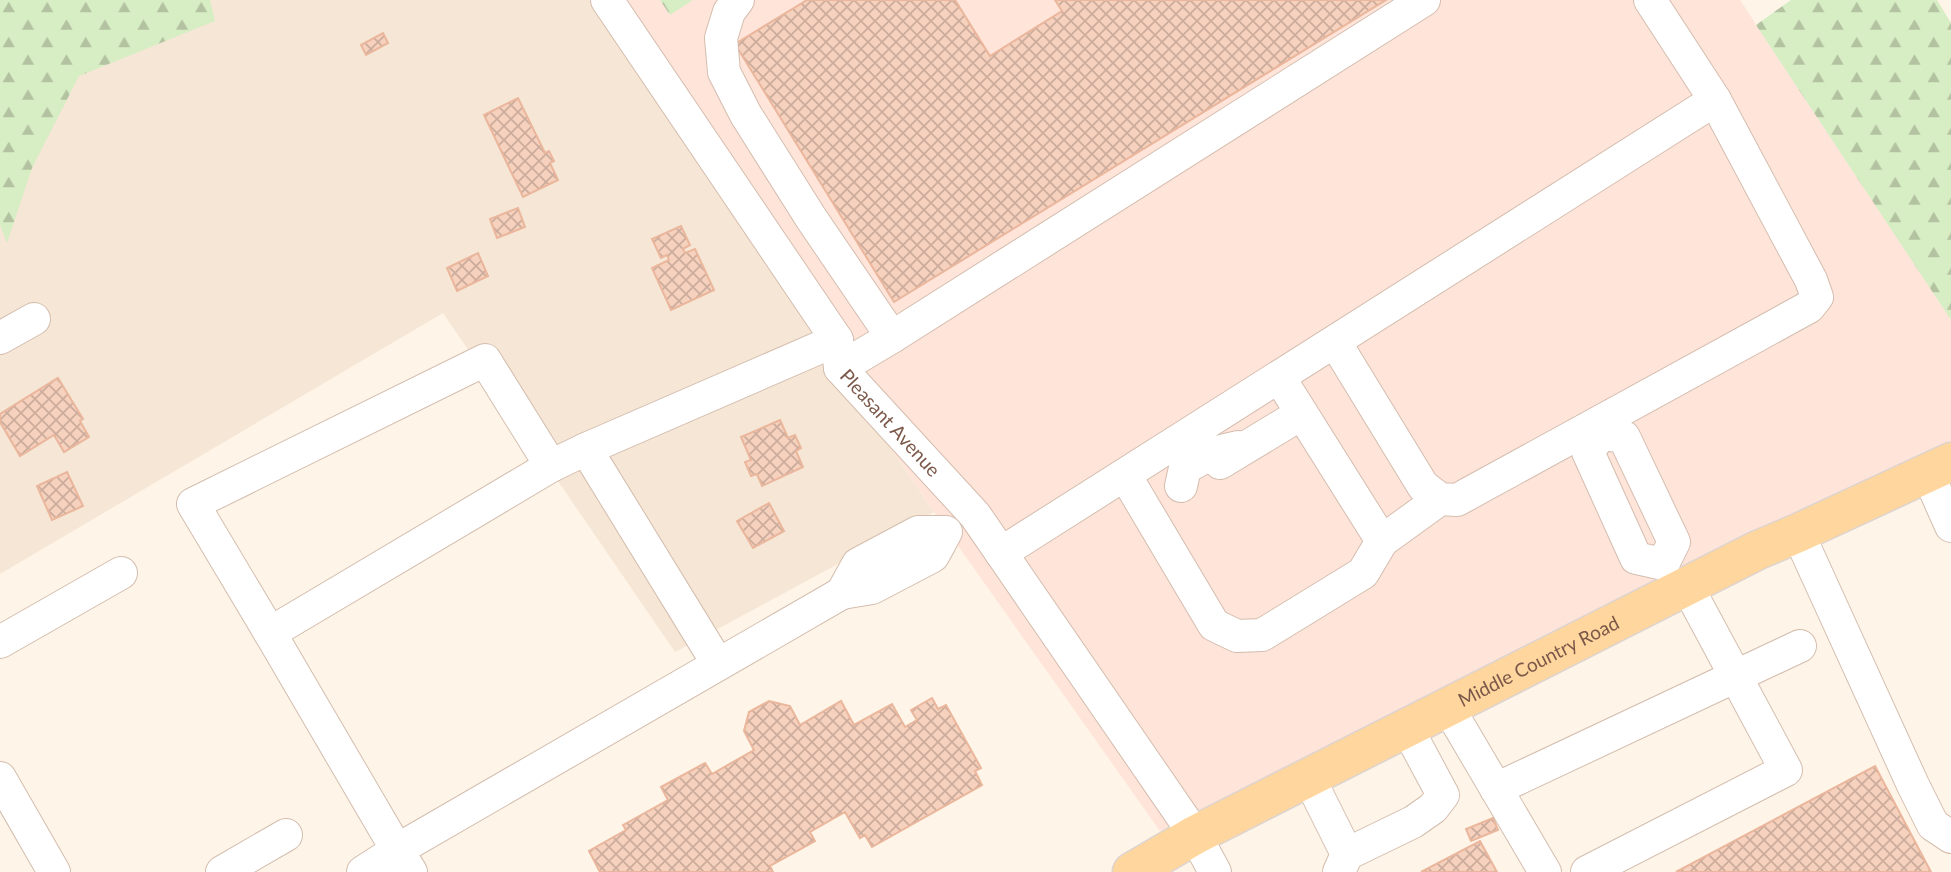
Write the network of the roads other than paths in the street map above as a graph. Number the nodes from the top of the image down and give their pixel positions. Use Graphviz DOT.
graph roads {
  1 [pos="607,0"];
  2 [pos="738,0"];
  3 [pos="1424,0"];
  4 [pos="1650,0"];
  5 [pos="1715,100"];
  6 [pos="34,319"];
  7 [pos="892,337"];
  8 [pos="0,338"];
  9 [pos="1335,342"];
  10 [pos="839,354"];
  11 [pos="1279,377"];
  12 [pos="1301,414"];
  13 [pos="1598,429"];
  14 [pos="1253,443"];
  15 [pos="586,449"];
  16 [pos="1220,463"];
  17 [pos="551,466"];
  18 [pos="1939,467"];
  19 [pos="1125,475"];
  20 [pos="1440,499"];
  21 [pos="1146,508"];
  22 [pos="975,515"];
  23 [pos="1951,526"];
  24 [pos="1798,533"];
  25 [pos="1382,541"];
  26 [pos="1001,553"];
  27 [pos="121,573"];
  28 [pos="1676,580"];
  29 [pos="270,633"];
  30 [pos="0,642"];
  31 [pos="1800,646"];
  32 [pos="718,664"];
  33 [pos="1735,676"];
  34 [pos="1448,707"];
  35 [pos="1407,728"];
  36 [pos="0,778"];
  37 [pos="1309,778"];
  38 [pos="1492,782"];
  39 [pos="1443,795"];
  40 [pos="286,835"];
  41 [pos="1195,835"];
  42 [pos="1951,837"];
  43 [pos="404,861"];
  44 [pos="1343,863"];
  45 [pos="54,872"];
  46 [pos="222,872"];
  47 [pos="363,872"];
  48 [pos="1132,872"];
  49 [pos="1215,872"];
  50 [pos="1545,872"];
  51 [pos="1587,872"];
  1 -- 10 [label="street, Pleasant Avenue"];
  2 -- 7 [label="street"];
  3 -- 7 [label="street"];
  4 -- 5 [label="street"];
  5 -- 9 [label="street"];
  5 -- 13 [label="street"];
  6 -- 8 [label="street"];
  7 -- 10 [label="street"];
  9 -- 11 [label="street"];
  9 -- 20 [label="street"];
  10 -- 15 [label="street"];
  10 -- 22 [label="street, Pleasant Avenue"];
  11 -- 12 [label="street"];
  11 -- 19 [label="street"];
  12 -- 14 [label="street"];
  12 -- 25 [label="street"];
  13 -- 20 [label="street"];
  13 -- 28 [label="street"];
  14 -- 16 [label="street"];
  14 -- 21 [label="street"];
  15 -- 17 [label="street"];
  15 -- 32 [label="street"];
  17 -- 29 [label="street"];
  17 -- 29 [label="street"];
  18 -- 23 [label="street"];
  18 -- 24 [label="main road, Middle Country Road"];
  19 -- 21 [label="street"];
  19 -- 26 [label="street"];
  20 -- 25 [label="street"];
  21 -- 25 [label="street"];
  22 -- 26 [label="street, Pleasant Avenue"];
  22 -- 32 [label="street"];
  24 -- 28 [label="main road, Middle Country Road"];
  24 -- 42 [label="street"];
  26 -- 41 [label="street, Pleasant Avenue"];
  27 -- 30 [label="street"];
  28 -- 33 [label="street"];
  28 -- 34 [label="main road, Middle Country Road"];
  29 -- 43 [label="street"];
  31 -- 33 [label="street"];
  32 -- 43 [label="street"];
  33 -- 38 [label="street"];
  33 -- 51 [label="street"];
  34 -- 35 [label="main road, Middle Country Road"];
  34 -- 38 [label="street"];
  35 -- 37 [label="main road, Middle Country Road"];
  35 -- 39 [label="street"];
  36 -- 45 [label="street"];
  37 -- 41 [label="main road, Middle Country Road"];
  37 -- 44 [label="street"];
  38 -- 39 [label="street"];
  38 -- 50 [label="street"];
  39 -- 44 [label="street"];
  40 -- 46 [label="street"];
  41 -- 48 [label="main road, Middle Country Road"];
  41 -- 49 [label="street, Pleasant Avenue"];
  43 -- 47 [label="street"];
}
